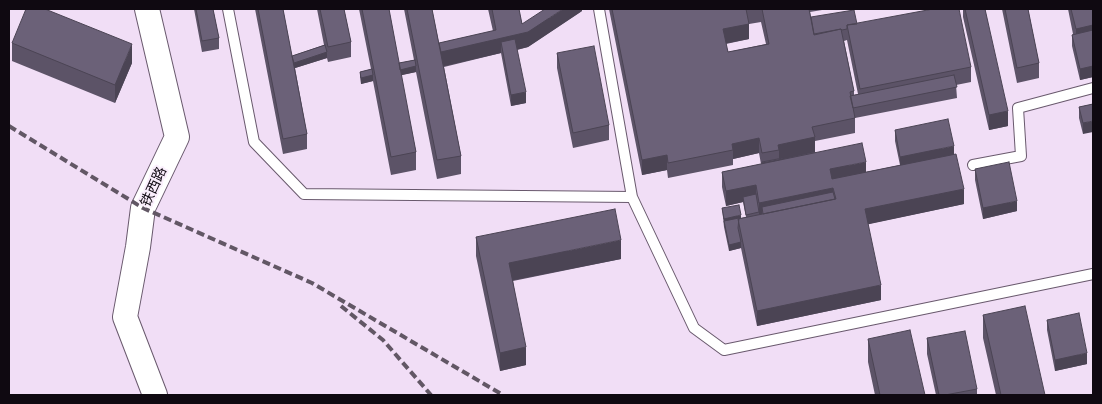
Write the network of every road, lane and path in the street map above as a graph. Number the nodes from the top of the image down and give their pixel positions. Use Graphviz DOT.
graph roads {
  1 [pos="148,9"];
  2 [pos="228,9"];
  3 [pos="599,9"];
  4 [pos="1093,88"];
  5 [pos="972,166"];
  6 [pos="632,197"];
  7 [pos="1093,274"];
  8 [pos="155,395"];
  1 -- 8 [label="street, 铁西路"];
  2 -- 6 [label="lane"];
  3 -- 6 [label="lane"];
  4 -- 5 [label="lane"];
  6 -- 7 [label="lane"];
}
